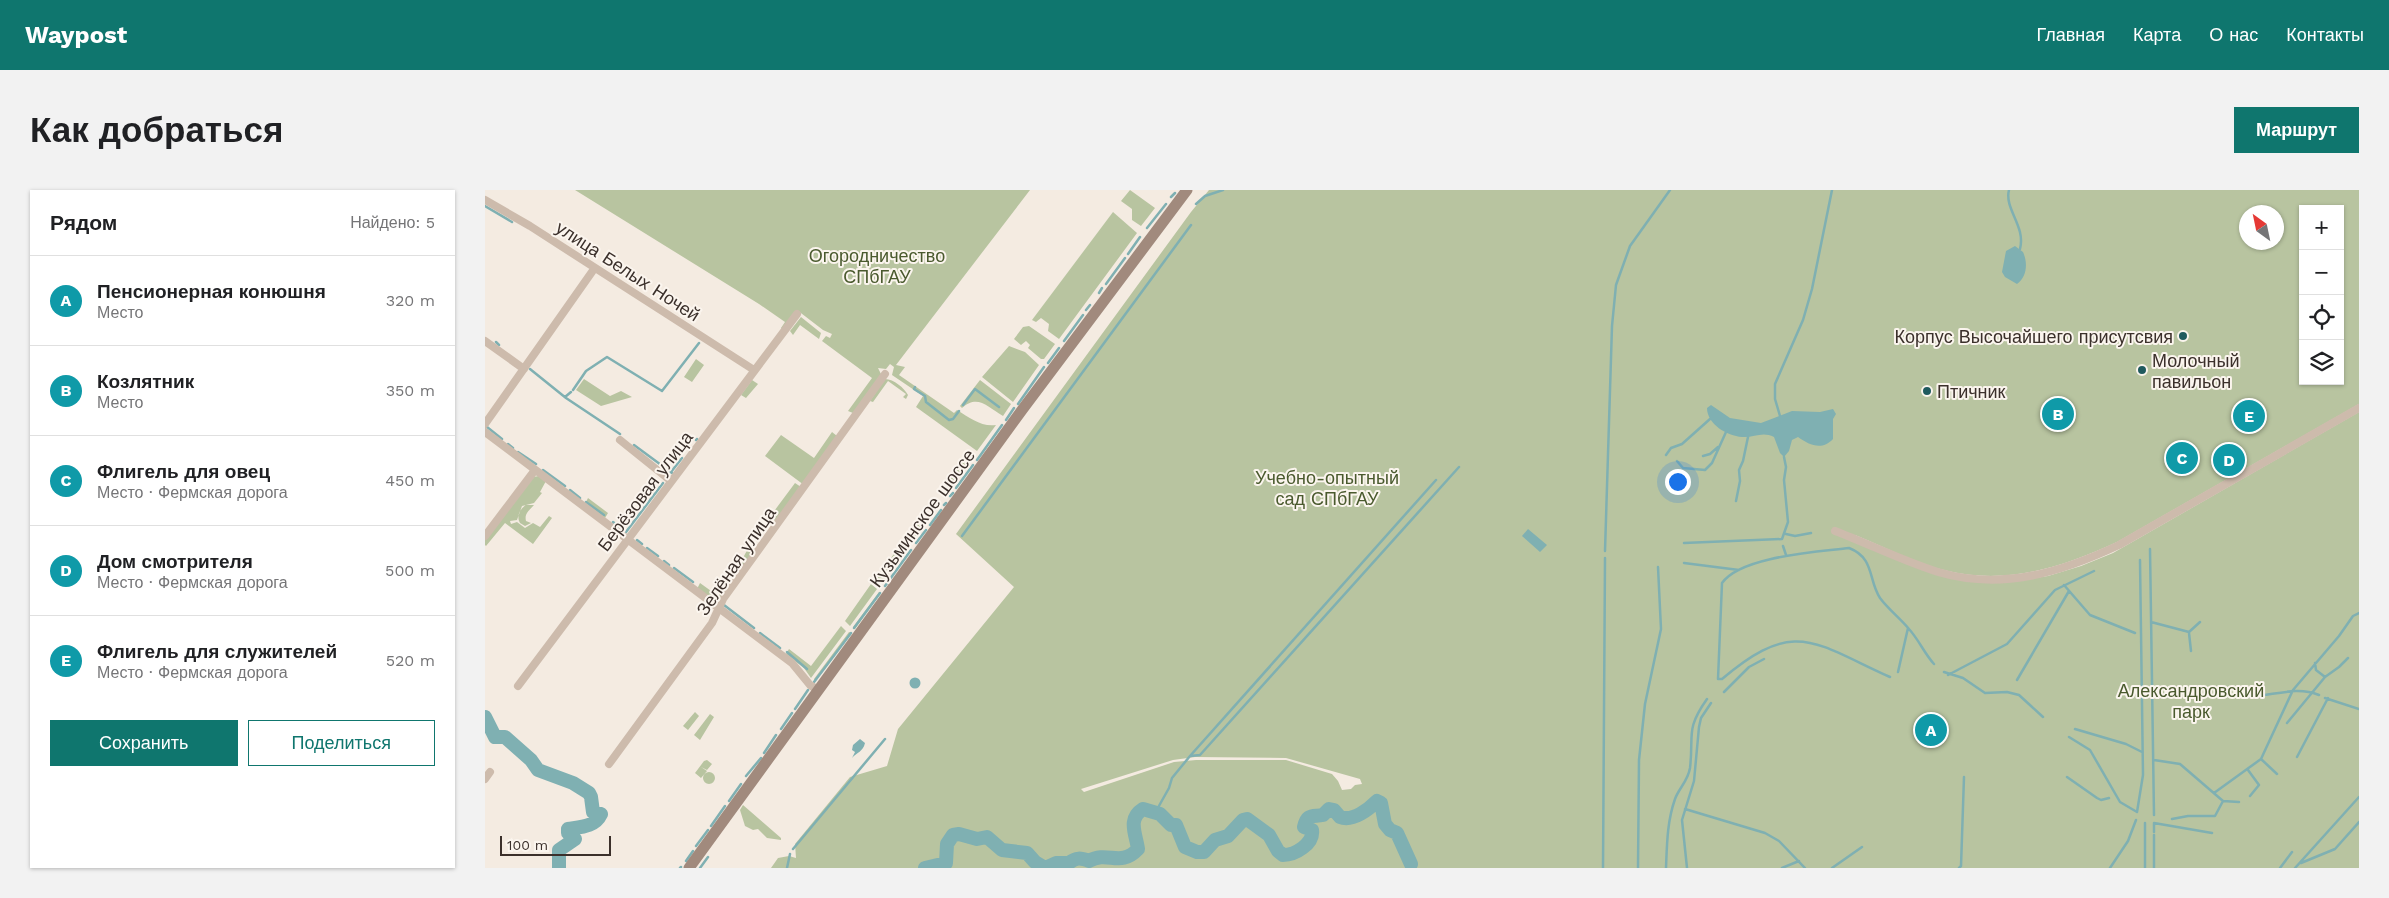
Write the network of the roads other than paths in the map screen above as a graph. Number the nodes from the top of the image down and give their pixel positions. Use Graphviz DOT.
graph roads {
  1 [pos="1187,190"];
  2 [pos="485,200"];
  3 [pos="594,269"];
  4 [pos="797,314"];
  5 [pos="485,341"];
  6 [pos="524,369"];
  7 [pos="754,370"];
  8 [pos="885,374"];
  9 [pos="2359,408"];
  10 [pos="485,424"];
  11 [pos="485,432"];
  12 [pos="620,440"];
  13 [pos="535,470"];
  14 [pos="671,481"];
  15 [pos="1835,531"];
  16 [pos="485,536"];
  17 [pos="628,539"];
  18 [pos="718,608"];
  19 [pos="518,686"];
  20 [pos="818,690"];
  21 [pos="609,764"];
  22 [pos="689,867"];
  1 -- 20 [label="main road, Кузьминское шоссе"];
  2 -- 3 [label="street, улица Белых Ночей"];
  3 -- 6 [label="street"];
  3 -- 7 [label="street, улица Белых Ночей"];
  4 -- 7 [label="street, Берёзовая улица"];
  5 -- 6 [label="street"];
  6 -- 10 [label="street"];
  7 -- 14 [label="street, Берёзовая улица"];
  8 -- 18 [label="street, Зелёная улица"];
  9 -- 15 [label="street"];
  11 -- 13 [label="street"];
  12 -- 14 [label="street"];
  13 -- 16 [label="street"];
  13 -- 17 [label="street"];
  14 -- 17 [label="street, Берёзовая улица"];
  17 -- 18 [label="street"];
  17 -- 19 [label="street, Берёзовая улица"];
  18 -- 20 [label="street"];
  18 -- 21 [label="street, Зелёная улица"];
  20 -- 22 [label="main road, Кузьминское шоссе"];
}
